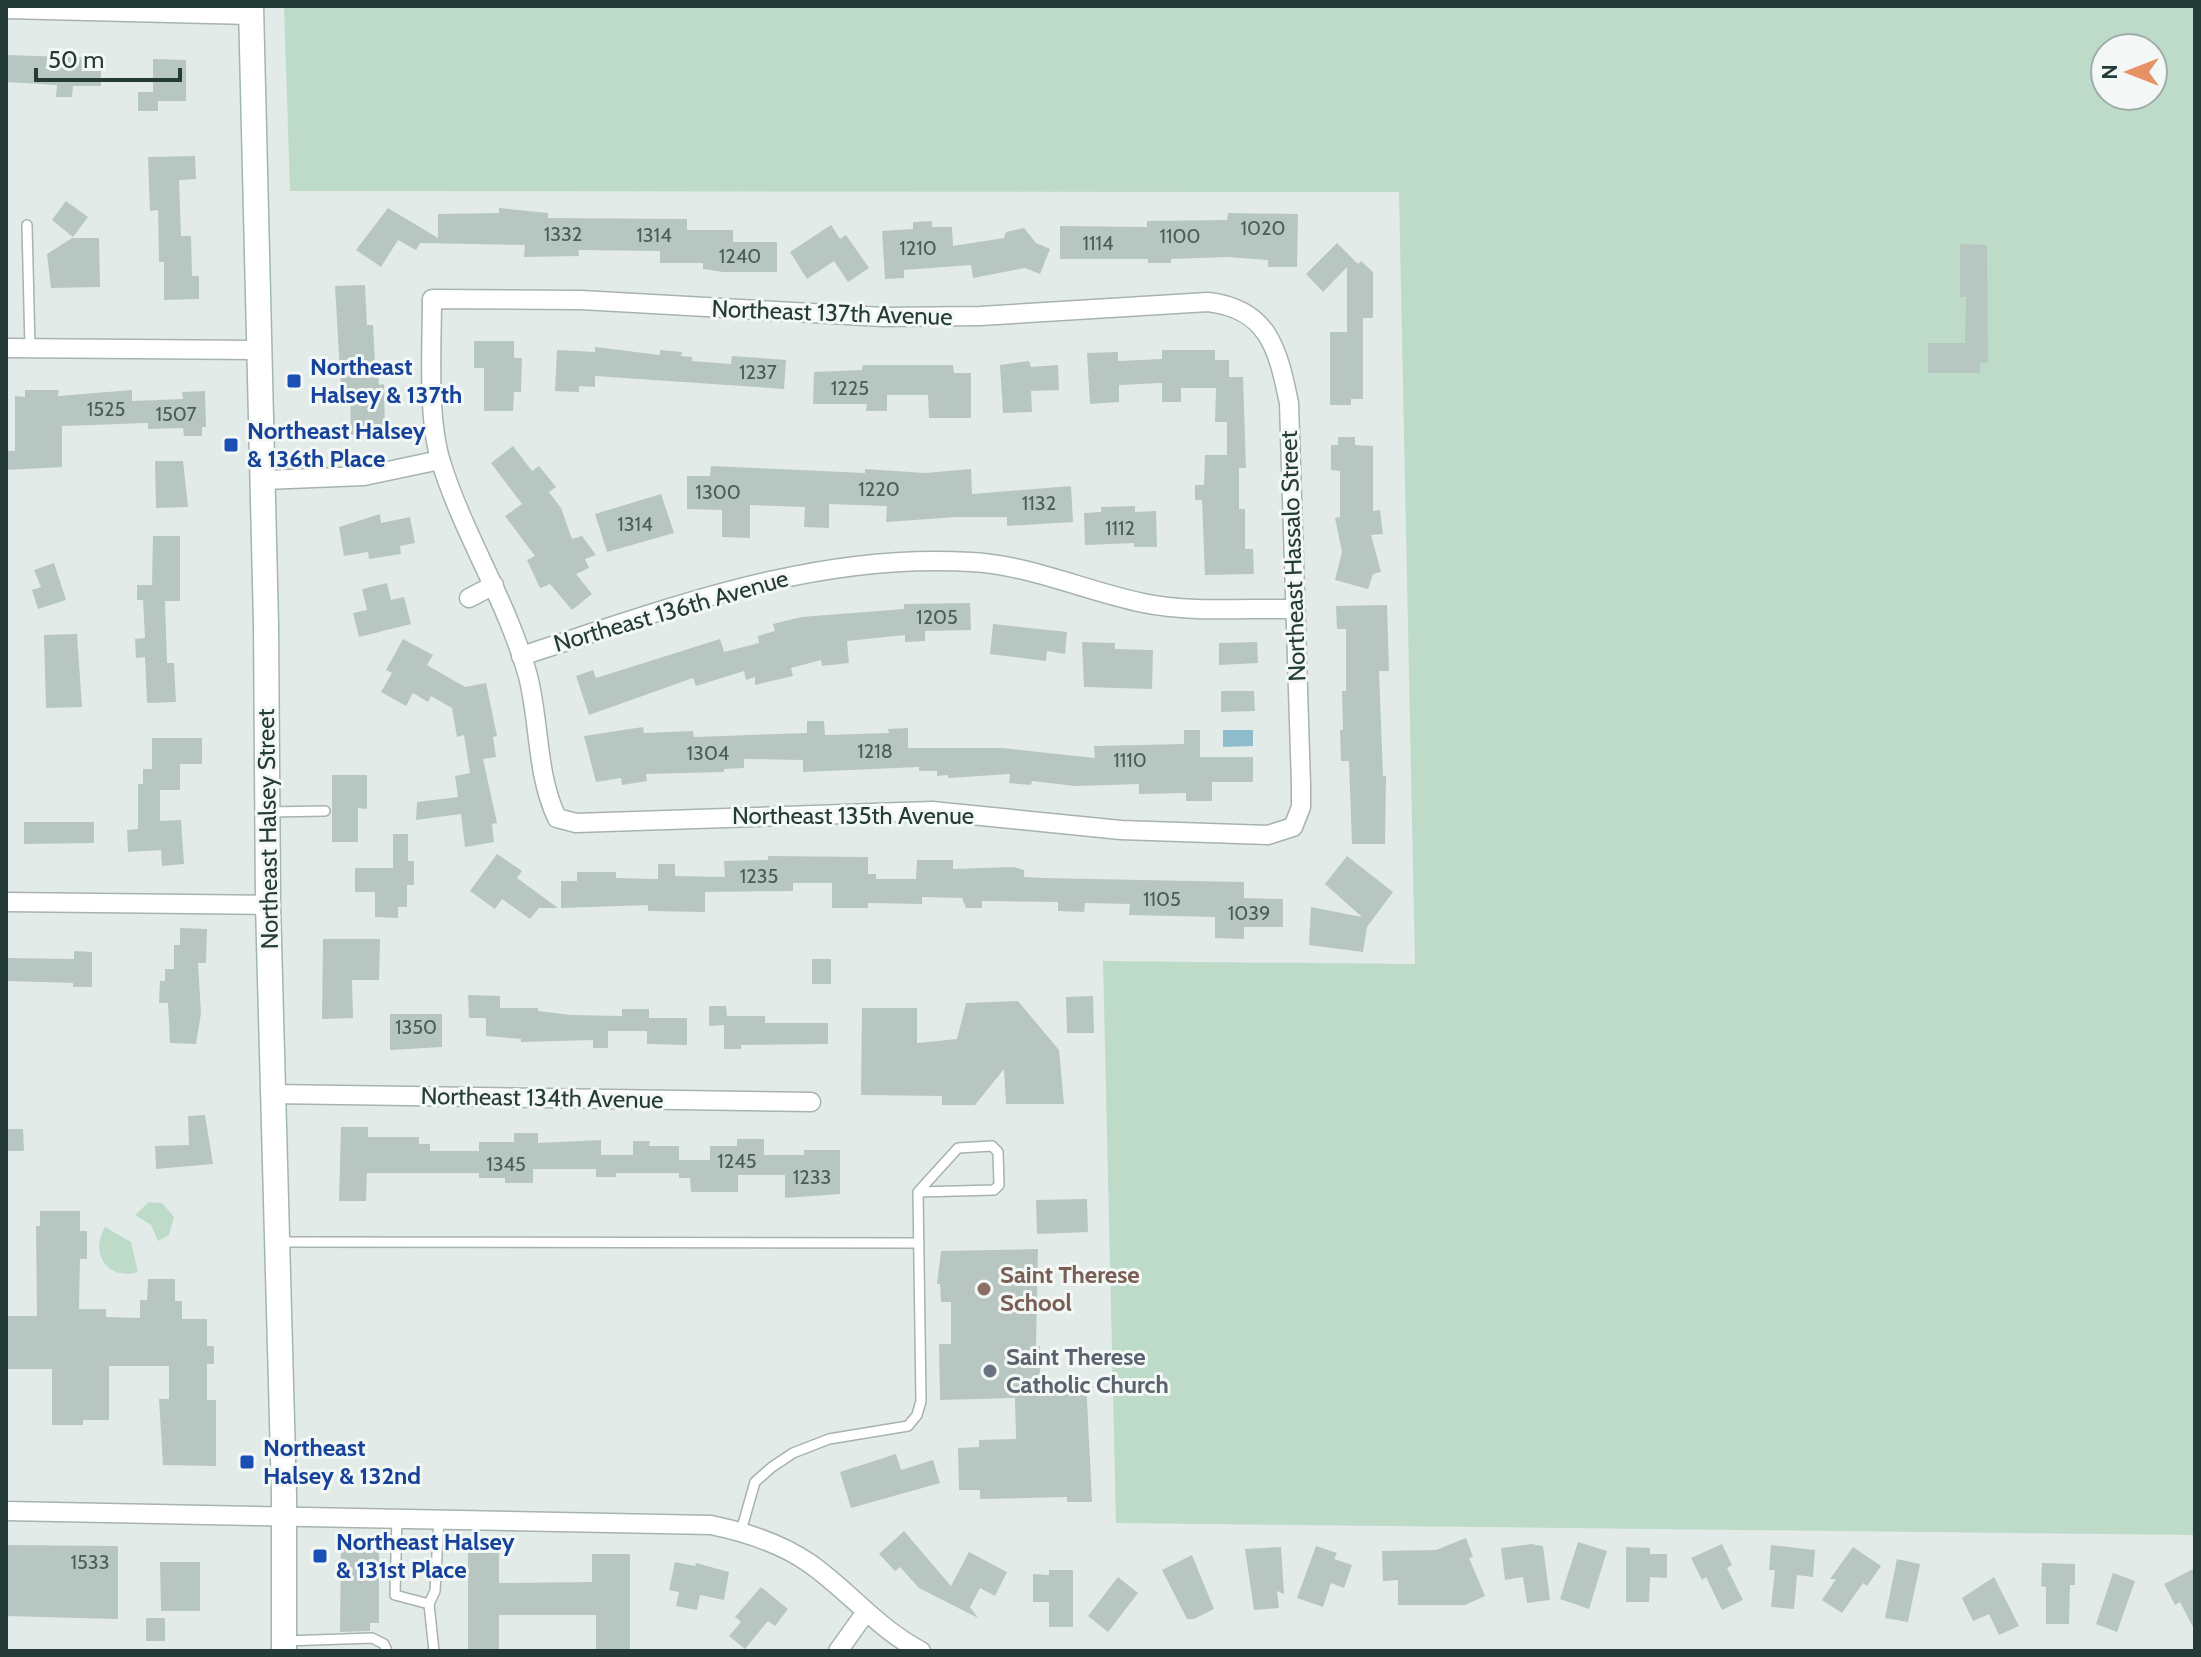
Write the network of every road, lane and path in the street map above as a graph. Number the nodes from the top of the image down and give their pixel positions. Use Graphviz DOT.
graph roads {
  1 [pos="6,9"];
  2 [pos="251,10"];
  3 [pos="27,225"];
  4 [pos="1231,307"];
  5 [pos="6,348"];
  6 [pos="30,348"];
  7 [pos="260,350"];
  8 [pos="440,460"];
  9 [pos="264,480"];
  10 [pos="494,585"];
  11 [pos="469,598"];
  12 [pos="1295,609"];
  13 [pos="521,656"];
  14 [pos="325,811"];
  15 [pos="267,812"];
  16 [pos="1293,827"];
  17 [pos="6,902"];
  18 [pos="268,905"];
  19 [pos="273,1094"];
  20 [pos="811,1102"];
  21 [pos="918,1192"];
  22 [pos="277,1242"];
  23 [pos="919,1243"];
  24 [pos="6,1511"];
  25 [pos="284,1515"];
  26 [pos="397,1517"];
  27 [pos="439,1518"];
  28 [pos="741,1531"];
  29 [pos="429,1604"];
  30 [pos="866,1612"];
  31 [pos="284,1646"];
  32 [pos="387,1651"];
  33 [pos="434,1651"];
  34 [pos="838,1651"];
  35 [pos="921,1651"];
  1 -- 2 [label="street"];
  2 -- 7 [label="main road, Northeast Halsey Street"];
  3 -- 6 [label="lane"];
  4 -- 8 [label="street, Northeast 137th Avenue"];
  4 -- 12 [label="street, Northeast Hassalo Street"];
  5 -- 6 [label="street"];
  6 -- 7 [label="street"];
  7 -- 9 [label="main road, Northeast Halsey Street"];
  8 -- 9 [label="street"];
  8 -- 10 [label="street"];
  9 -- 15 [label="main road, Northeast Halsey Street"];
  10 -- 11 [label="street"];
  10 -- 13 [label="street"];
  12 -- 13 [label="street, Northeast 136th Avenue"];
  12 -- 16 [label="street, Northeast Hassalo Street"];
  13 -- 16 [label="street, Northeast 135th Avenue"];
  14 -- 15 [label="lane"];
  15 -- 18 [label="main road, Northeast Halsey Street"];
  17 -- 18 [label="street"];
  18 -- 19 [label="main road, Northeast Halsey Street"];
  19 -- 20 [label="street, Northeast 134th Avenue"];
  19 -- 22 [label="main road, Northeast Halsey Street"];
  21 -- 21 [label="lane"];
  21 -- 23 [label="lane"];
  22 -- 23 [label="lane"];
  22 -- 25 [label="main road, Northeast Halsey Street"];
  23 -- 28 [label="lane"];
  24 -- 25 [label="street"];
  25 -- 26 [label="street"];
  25 -- 31 [label="main road, Northeast Halsey Street"];
  26 -- 27 [label="street"];
  26 -- 29 [label="lane"];
  27 -- 28 [label="street"];
  27 -- 29 [label="lane"];
  28 -- 30 [label="street"];
  29 -- 33 [label="lane"];
  30 -- 34 [label="street"];
  30 -- 35 [label="street"];
  31 -- 32 [label="lane"];
}
